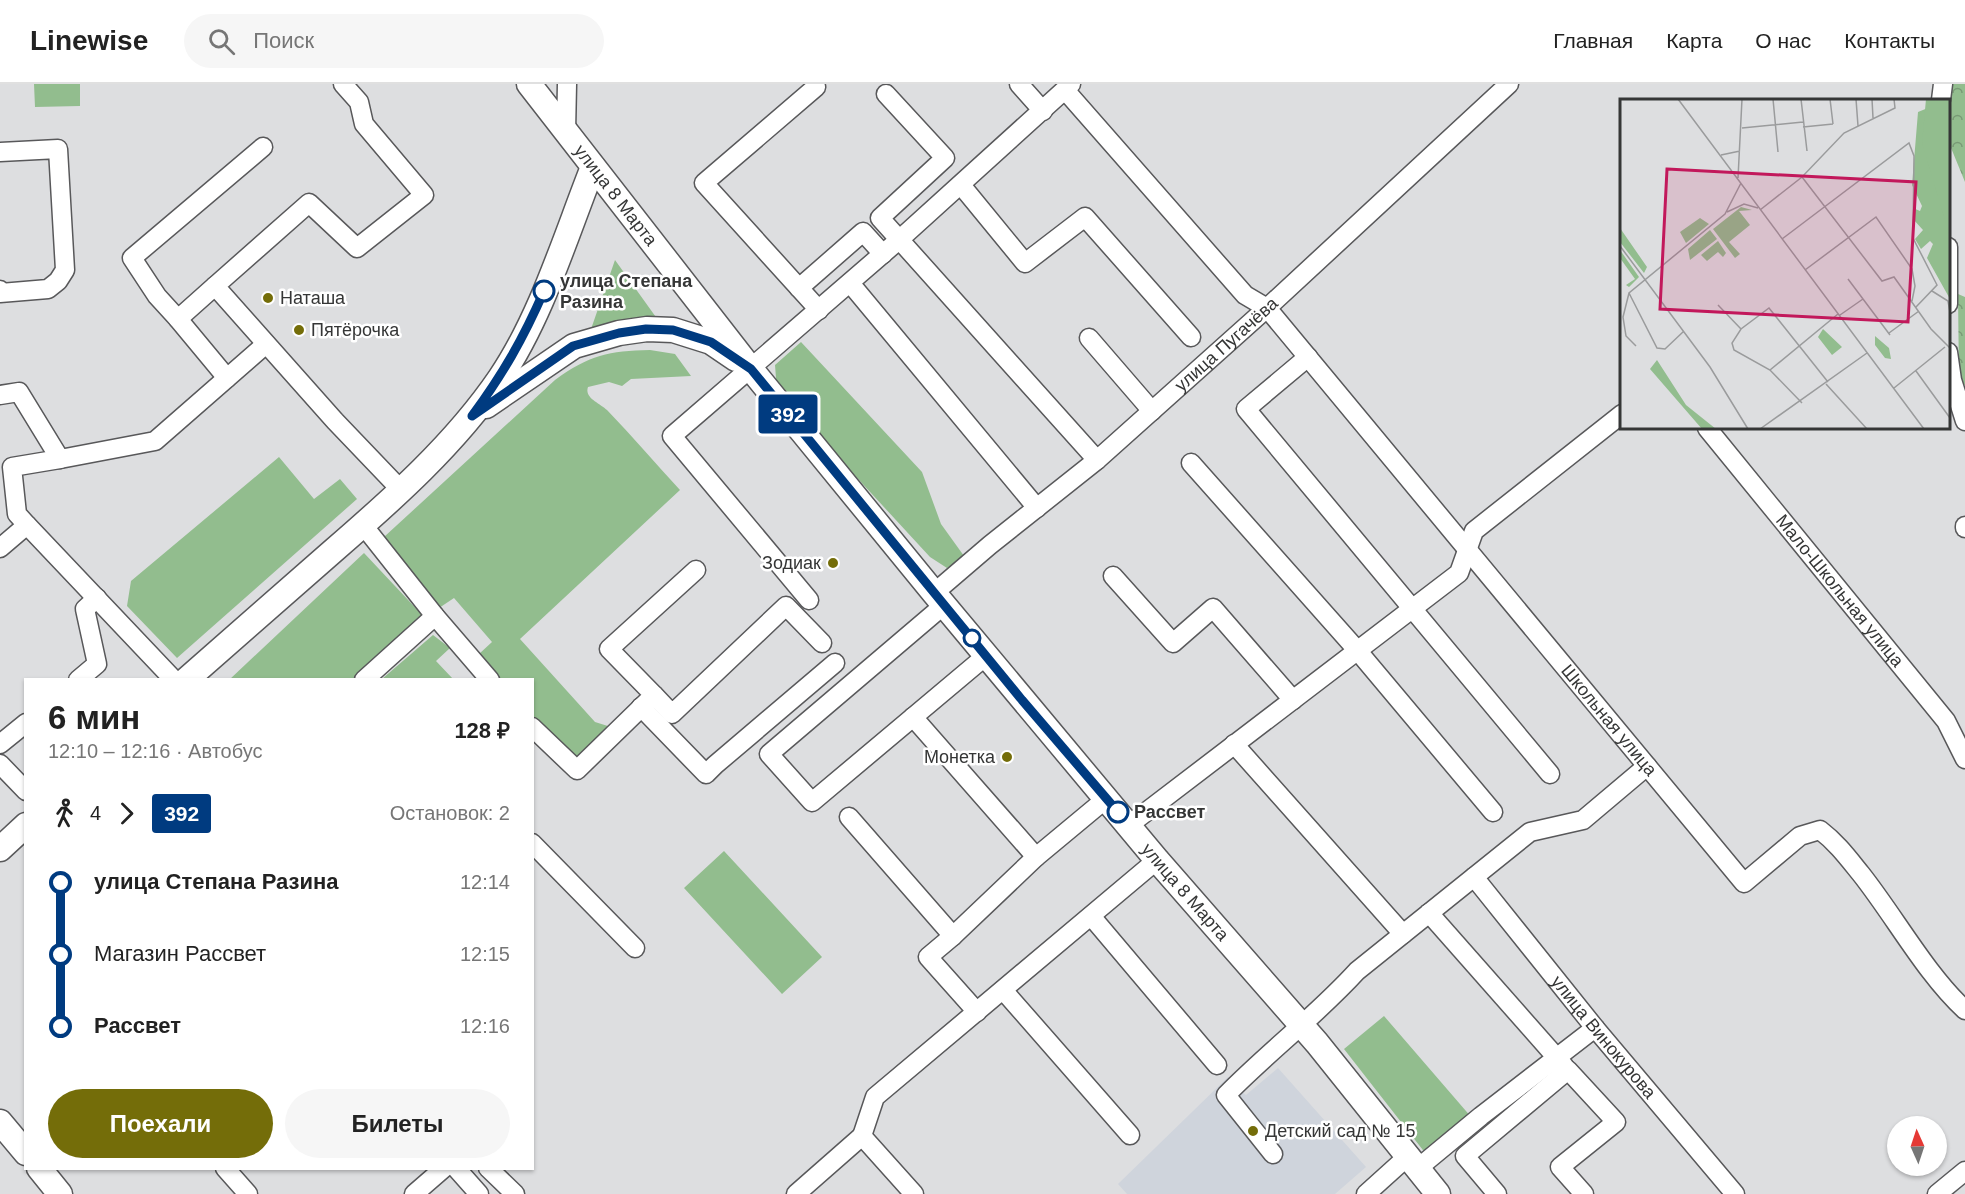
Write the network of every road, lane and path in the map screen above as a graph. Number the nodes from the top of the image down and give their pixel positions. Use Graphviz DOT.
graph roads {
  1 [pos="344,84"];
  2 [pos="529,84"];
  3 [pos="567,84"];
  4 [pos="1019,84"];
  5 [pos="1509,84"];
  6 [pos="1943,84"];
  7 [pos="816,87"];
  8 [pos="1068,87"];
  9 [pos="886,94"];
  10 [pos="1941,99"];
  11 [pos="1042,111"];
  12 [pos="566,132"];
  13 [pos="263,147"];
  14 [pos="0,152"];
  15 [pos="593,167"];
  16 [pos="961,185"];
  17 [pos="900,239"];
  18 [pos="883,254"];
  19 [pos="850,283"];
  20 [pos="215,286"];
  21 [pos="799,288"];
  22 [pos="0,290"];
  23 [pos="1267,308"];
  24 [pos="819,310"];
  25 [pos="178,319"];
  26 [pos="1191,337"];
  27 [pos="1089,338"];
  28 [pos="266,344"];
  29 [pos="1308,357"];
  30 [pos="1950,366"];
  31 [pos="751,369"];
  32 [pos="227,378"];
  33 [pos="0,395"];
  34 [pos="1152,411"];
  35 [pos="472,416"];
  36 [pos="1620,416"];
  37 [pos="1965,421"];
  38 [pos="1708,429"];
  39 [pos="60,459"];
  40 [pos="1097,460"];
  41 [pos="1191,463"];
  42 [pos="400,490"];
  43 [pos="1037,508"];
  44 [pos="27,525"];
  45 [pos="363,525"];
  46 [pos="0,548"];
  47 [pos="1469,549"];
  48 [pos="696,570"];
  49 [pos="1113,576"];
  50 [pos="97,598"];
  51 [pos="939,599"];
  52 [pos="809,600"];
  53 [pos="1412,609"];
  54 [pos="435,616"];
  55 [pos="822,643"];
  56 [pos="1357,650"];
  57 [pos="987,656"];
  58 [pos="835,663"];
  59 [pos="80,678"];
  60 [pos="172,678"];
  61 [pos="188,678"];
  62 [pos="366,678"];
  63 [pos="488,678"];
  64 [pos="1293,700"];
  65 [pos="647,701"];
  66 [pos="913,717"];
  67 [pos="24,725"];
  68 [pos="534,729"];
  69 [pos="0,744"];
  70 [pos="1234,744"];
  71 [pos="1965,759"];
  72 [pos="0,764"];
  73 [pos="1647,766"];
  74 [pos="1550,774"];
  75 [pos="24,789"];
  76 [pos="1107,798"];
  77 [pos="1494,813"];
  78 [pos="849,817"];
  79 [pos="1129,825"];
  80 [pos="24,827"];
  81 [pos="534,845"];
  82 [pos="0,849"];
  83 [pos="1036,857"];
  84 [pos="1157,860"];
  85 [pos="1474,877"];
  86 [pos="1429,914"];
  87 [pos="1091,916"];
  88 [pos="1403,934"];
  89 [pos="953,936"];
  90 [pos="634,948"];
  91 [pos="1003,990"];
  92 [pos="1965,1010"];
  93 [pos="977,1011"];
  94 [pos="1302,1025"];
  95 [pos="1595,1028"];
  96 [pos="1562,1064"];
  97 [pos="1217,1065"];
  98 [pos="0,1122"];
  99 [pos="1130,1135"];
  100 [pos="862,1136"];
  101 [pos="24,1151"];
  102 [pos="1273,1154"];
  103 [pos="1412,1162"];
  104 [pos="41,1170"];
  105 [pos="227,1170"];
  106 [pos="442,1170"];
  107 [pos="458,1170"];
  108 [pos="490,1170"];
  109 [pos="1965,1171"];
  110 [pos="60,1194"];
  111 [pos="248,1194"];
  112 [pos="414,1194"];
  113 [pos="479,1194"];
  114 [pos="515,1194"];
  115 [pos="796,1194"];
  116 [pos="914,1194"];
  117 [pos="1366,1194"];
  118 [pos="1438,1194"];
  119 [pos="1497,1194"];
  120 [pos="1584,1194"];
  121 [pos="1735,1194"];
  122 [pos="1937,1194"];
  1 -- 20 [label="street"];
  2 -- 12 [label="main road, улица 8 Марта"];
  3 -- 12 [label="street"];
  4 -- 11 [label="street"];
  5 -- 23 [label="street, улица Пугачёва"];
  6 -- 10 [label="street"];
  7 -- 21 [label="street"];
  8 -- 11 [label="street"];
  8 -- 23 [label="street, Школьная улица"];
  9 -- 17 [label="street"];
  11 -- 16 [label="street"];
  12 -- 15 [label="main road, улица 8 Марта"];
  13 -- 25 [label="street"];
  14 -- 22 [label="street"];
  15 -- 31 [label="main road, улица 8 Марта"];
  15 -- 35 [label="main road"];
  16 -- 17 [label="street"];
  16 -- 26 [label="street"];
  17 -- 18 [label="street"];
  17 -- 40 [label="street"];
  18 -- 19 [label="street"];
  18 -- 21 [label="street"];
  19 -- 24 [label="street"];
  19 -- 43 [label="street"];
  20 -- 25 [label="street"];
  20 -- 28 [label="street"];
  21 -- 24 [label="street"];
  23 -- 29 [label="street, Школьная улица"];
  23 -- 34 [label="street, улица Пугачёва"];
  24 -- 31 [label="street"];
  25 -- 32 [label="street"];
  27 -- 34 [label="street"];
  28 -- 32 [label="street"];
  28 -- 42 [label="street"];
  29 -- 47 [label="street, Школьная улица"];
  29 -- 53 [label="street"];
  30 -- 37 [label="street"];
  31 -- 35 [label="main road"];
  31 -- 51 [label="main road, улица 8 Марта"];
  31 -- 52 [label="street"];
  32 -- 39 [label="street"];
  33 -- 39 [label="street"];
  34 -- 40 [label="street, улица Пугачёва"];
  35 -- 42 [label="main road"];
  36 -- 47 [label="street"];
  38 -- 71 [label="street, Мало-Школьная улица"];
  39 -- 44 [label="street"];
  40 -- 43 [label="street, улица Пугачёва"];
  41 -- 56 [label="street"];
  42 -- 45 [label="main road"];
  43 -- 51 [label="street, улица Пугачёва"];
  44 -- 46 [label="street"];
  44 -- 50 [label="street"];
  45 -- 54 [label="street"];
  45 -- 61 [label="main road"];
  47 -- 53 [label="street"];
  47 -- 73 [label="street, Школьная улица"];
  48 -- 65 [label="street"];
  49 -- 64 [label="street"];
  50 -- 59 [label="street"];
  50 -- 60 [label="street"];
  51 -- 57 [label="main road, улица 8 Марта"];
  51 -- 66 [label="street, улица Пугачёва"];
  53 -- 56 [label="street"];
  53 -- 74 [label="street"];
  54 -- 62 [label="street"];
  54 -- 63 [label="street"];
  55 -- 65 [label="street"];
  56 -- 64 [label="street"];
  56 -- 77 [label="street"];
  57 -- 66 [label="street"];
  57 -- 76 [label="main road, улица 8 Марта"];
  58 -- 65 [label="street"];
  64 -- 70 [label="street"];
  65 -- 68 [label="street"];
  66 -- 83 [label="street"];
  67 -- 69 [label="street"];
  70 -- 79 [label="street"];
  70 -- 88 [label="street"];
  72 -- 75 [label="street"];
  73 -- 85 [label="street"];
  73 -- 92 [label="street, Школьная улица"];
  76 -- 79 [label="main road, улица 8 Марта"];
  76 -- 83 [label="street"];
  78 -- 89 [label="street"];
  79 -- 84 [label="main road, улица 8 Марта"];
  80 -- 82 [label="main road"];
  81 -- 90 [label="street"];
  83 -- 89 [label="street"];
  84 -- 87 [label="street"];
  84 -- 94 [label="main road, улица 8 Марта"];
  85 -- 86 [label="street"];
  85 -- 95 [label="street, улица Винокурова"];
  86 -- 88 [label="street"];
  86 -- 96 [label="street"];
  87 -- 91 [label="street"];
  87 -- 97 [label="street"];
  88 -- 94 [label="street"];
  89 -- 93 [label="street"];
  91 -- 93 [label="street"];
  91 -- 99 [label="street"];
  93 -- 100 [label="street"];
  94 -- 102 [label="street"];
  94 -- 103 [label="main road, улица 8 Марта"];
  95 -- 96 [label="street"];
  95 -- 121 [label="street, улица Винокурова"];
  96 -- 103 [label="street"];
  96 -- 119 [label="street"];
  96 -- 120 [label="street"];
  98 -- 101 [label="main road"];
  100 -- 115 [label="street"];
  100 -- 116 [label="street"];
  103 -- 117 [label="street"];
  103 -- 118 [label="main road, улица 8 Марта"];
  104 -- 110 [label="main road"];
  105 -- 111 [label="street"];
  106 -- 112 [label="street"];
  107 -- 113 [label="street"];
  108 -- 114 [label="street"];
  109 -- 122 [label="street"];
}
